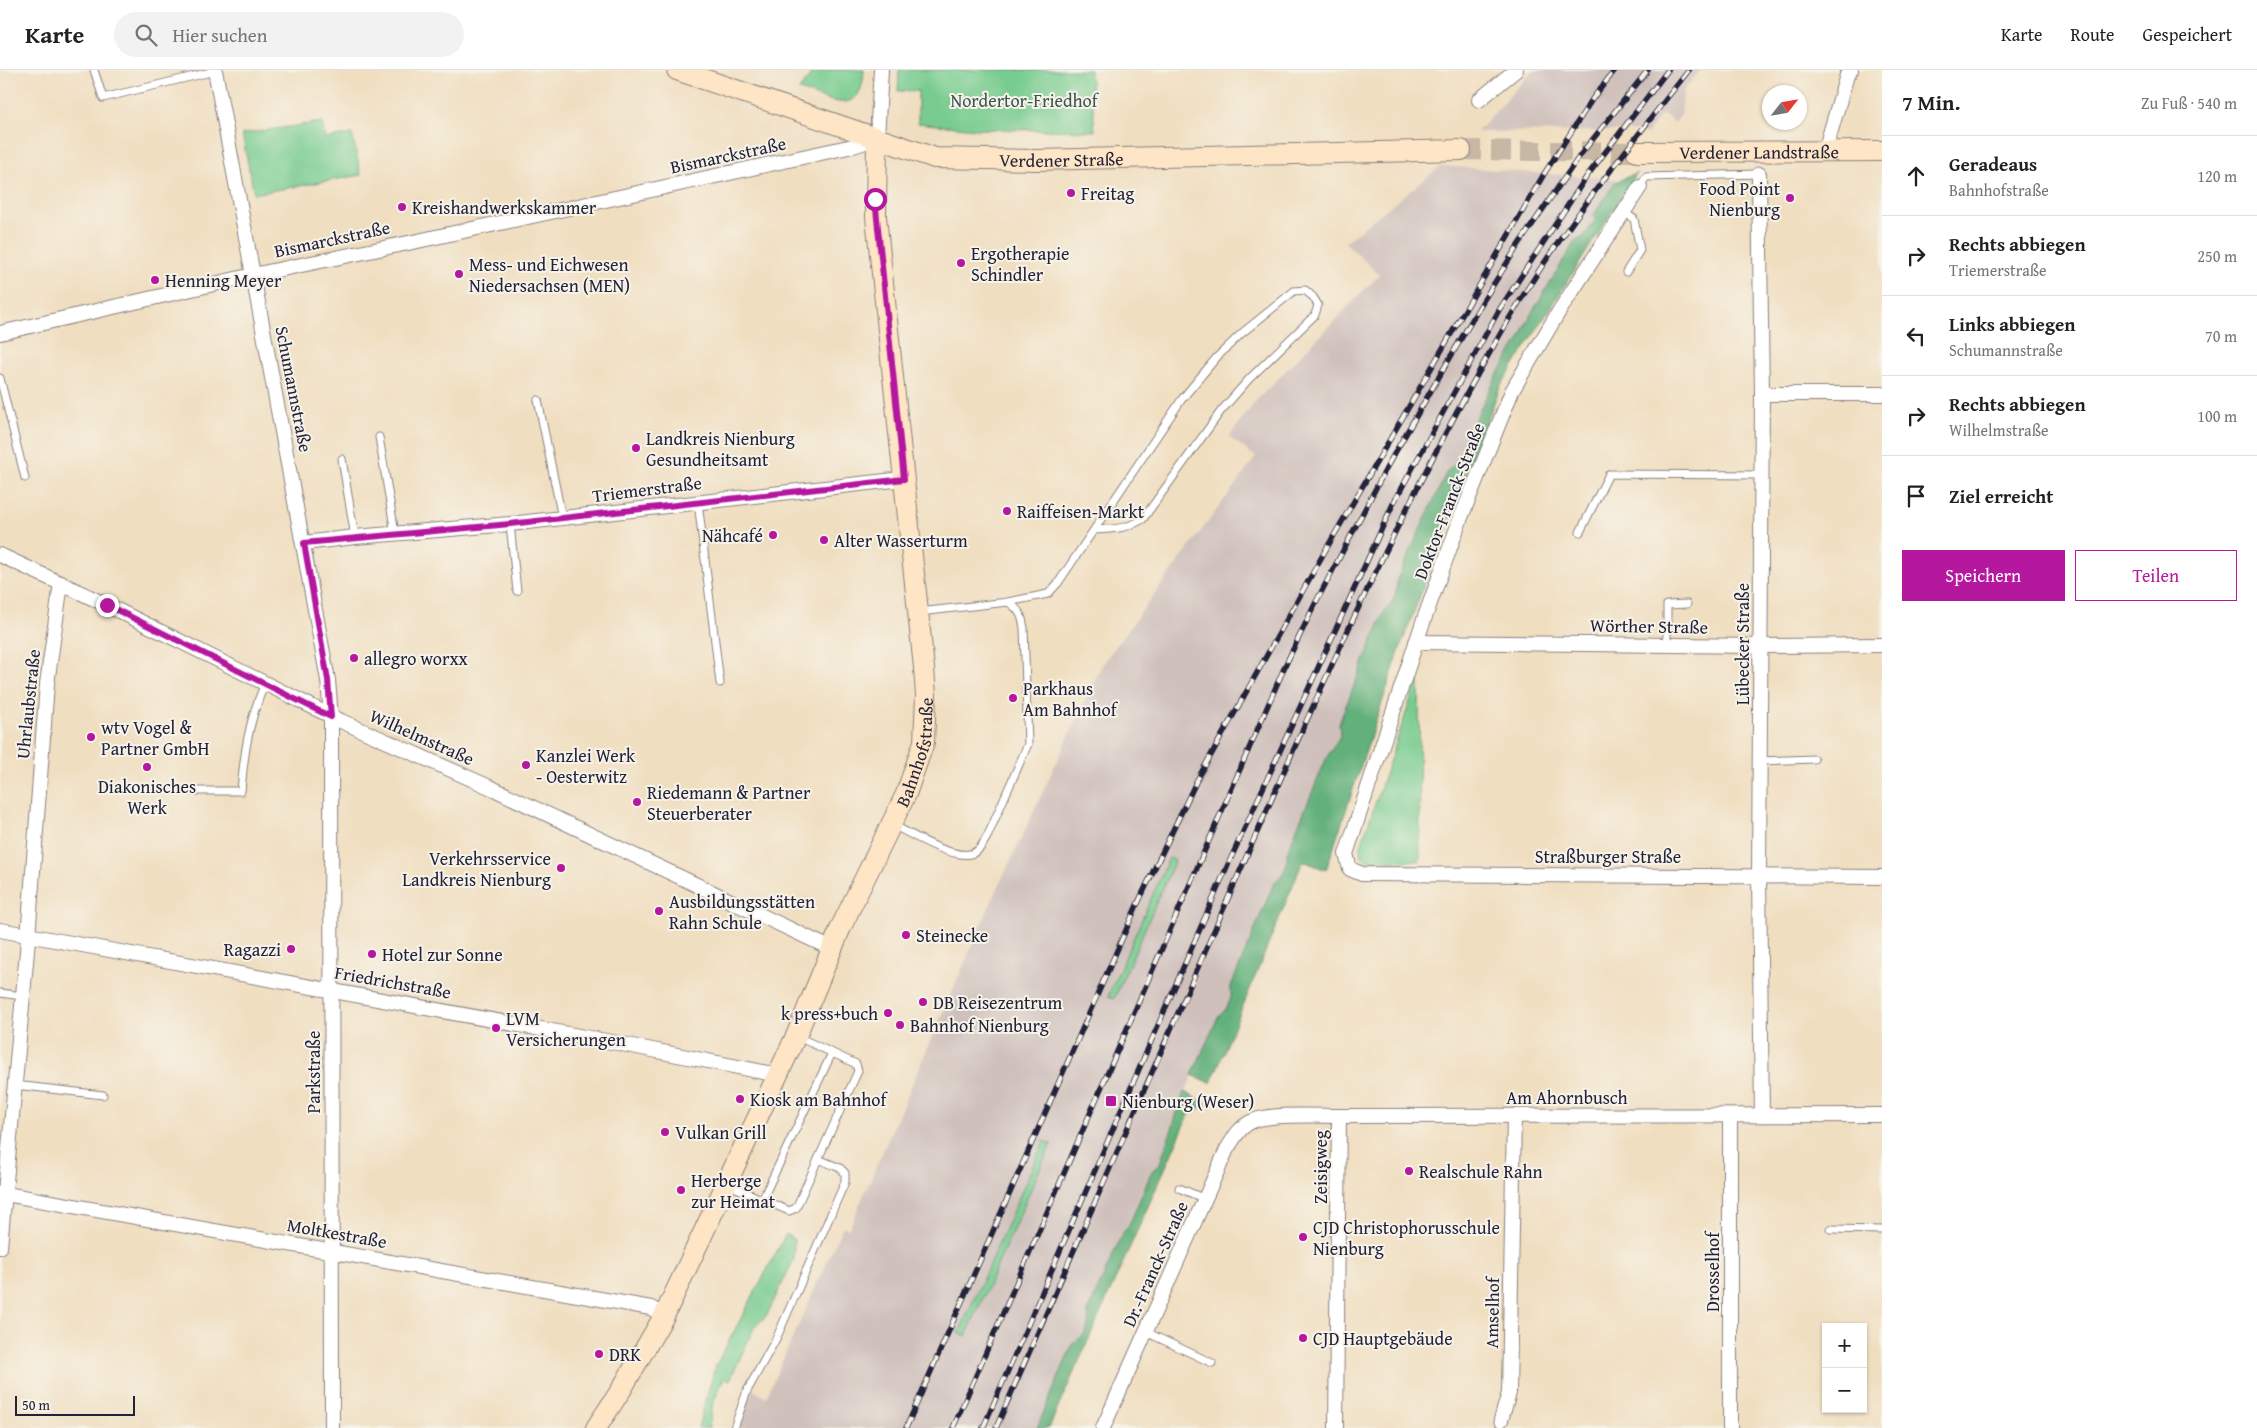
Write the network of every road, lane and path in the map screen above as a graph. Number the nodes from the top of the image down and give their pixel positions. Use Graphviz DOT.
graph roads {
  1 [pos="94,70"];
  2 [pos="676,70"];
  3 [pos="881,70"];
  4 [pos="1516,70"];
  5 [pos="1850,70"];
  6 [pos="215,71"];
  7 [pos="1479,100"];
  8 [pos="877,138"];
  9 [pos="1462,150"];
  10 [pos="1825,151"];
  11 [pos="1882,151"];
  12 [pos="1637,152"];
  13 [pos="1759,174"];
  14 [pos="1640,187"];
  15 [pos="1624,212"];
  16 [pos="1626,272"];
  17 [pos="253,275"];
  18 [pos="0,333"];
  19 [pos="0,378"];
  20 [pos="1762,394"];
  21 [pos="1882,394"];
  22 [pos="538,400"];
  23 [pos="379,437"];
  24 [pos="342,459"];
  25 [pos="1762,476"];
  26 [pos="25,478"];
  27 [pos="904,479"];
  28 [pos="698,502"];
  29 [pos="562,518"];
  30 [pos="510,524"];
  31 [pos="1094,530"];
  32 [pos="1580,532"];
  33 [pos="395,533"];
  34 [pos="355,537"];
  35 [pos="304,543"];
  36 [pos="0,555"];
  37 [pos="61,582"];
  38 [pos="517,591"];
  39 [pos="1008,602"];
  40 [pos="1687,604"];
  41 [pos="918,612"];
  42 [pos="1416,642"];
  43 [pos="1882,645"];
  44 [pos="1667,646"];
  45 [pos="1761,646"];
  46 [pos="720,683"];
  47 [pos="265,684"];
  48 [pos="331,717"];
  49 [pos="1814,759"];
  50 [pos="1760,761"];
  51 [pos="177,791"];
  52 [pos="893,825"];
  53 [pos="1346,854"];
  54 [pos="1759,876"];
  55 [pos="1882,877"];
  56 [pos="0,930"];
  57 [pos="27,940"];
  58 [pos="832,949"];
  59 [pos="332,990"];
  60 [pos="0,993"];
  61 [pos="23,996"];
  62 [pos="796,1036"];
  63 [pos="832,1053"];
  64 [pos="778,1074"];
  65 [pos="15,1085"];
  66 [pos="103,1095"];
  67 [pos="1762,1114"];
  68 [pos="1882,1115"];
  69 [pos="1339,1116"];
  70 [pos="1514,1116"];
  71 [pos="1730,1116"];
  72 [pos="1252,1121"];
  73 [pos="818,1159"];
  74 [pos="726,1184"];
  75 [pos="1179,1188"];
  76 [pos="3,1197"];
  77 [pos="1205,1199"];
  78 [pos="762,1200"];
  79 [pos="1830,1229"];
  80 [pos="1882,1230"];
  81 [pos="0,1247"];
  82 [pos="332,1252"];
  83 [pos="664,1316"];
  84 [pos="1146,1332"];
  85 [pos="1212,1363"];
  86 [pos="1501,1420"];
  87 [pos="332,1428"];
  88 [pos="596,1428"];
  89 [pos="734,1428"];
  90 [pos="1103,1428"];
  91 [pos="1336,1428"];
  92 [pos="1730,1428"];
  1 -- 6 [label="lane"];
  2 -- 8 [label="main road, Verdener Straße"];
  3 -- 8 [label="street"];
  4 -- 7 [label="street"];
  5 -- 10 [label="street"];
  6 -- 17 [label="street, Schumannstraße"];
  8 -- 9 [label="main road, Verdener Straße"];
  8 -- 17 [label="street, Bismarckstraße"];
  8 -- 27 [label="main road, Bahnhofstraße"];
  10 -- 11 [label="main road, Verdener Landstraße"];
  10 -- 12 [label="main road, Verdener Landstraße"];
  13 -- 14 [label="lane"];
  13 -- 20 [label="street, Lübecker Straße"];
  14 -- 15 [label="street, Doktor-Franck-Straße"];
  15 -- 16 [label="lane"];
  15 -- 42 [label="street, Doktor-Franck-Straße"];
  17 -- 18 [label="street, Bismarckstraße"];
  17 -- 35 [label="street, Schumannstraße"];
  19 -- 26 [label="lane"];
  20 -- 21 [label="street"];
  20 -- 25 [label="street, Lübecker Straße"];
  22 -- 29 [label="lane"];
  23 -- 33 [label="lane"];
  24 -- 34 [label="lane"];
  25 -- 32 [label="lane"];
  25 -- 45 [label="street, Lübecker Straße"];
  27 -- 28 [label="street, Triemerstraße"];
  27 -- 41 [label="main road, Bahnhofstraße"];
  28 -- 29 [label="street, Triemerstraße"];
  28 -- 46 [label="lane"];
  29 -- 30 [label="street, Triemerstraße"];
  30 -- 33 [label="street, Triemerstraße"];
  30 -- 38 [label="lane"];
  31 -- 31 [label="lane"];
  31 -- 39 [label="lane"];
  33 -- 34 [label="street, Triemerstraße"];
  34 -- 35 [label="street, Triemerstraße"];
  35 -- 48 [label="street, Schumannstraße"];
  36 -- 37 [label="street, Wilhelmstraße"];
  37 -- 47 [label="street, Wilhelmstraße"];
  37 -- 57 [label="street, Uhrlaubstraße"];
  39 -- 41 [label="lane"];
  39 -- 52 [label="lane"];
  40 -- 44 [label="lane"];
  41 -- 52 [label="main road, Bahnhofstraße"];
  42 -- 44 [label="street, Wörther Straße"];
  42 -- 53 [label="street, Doktor-Franck-Straße"];
  43 -- 45 [label="street, Wörther Straße"];
  44 -- 45 [label="street, Wörther Straße"];
  45 -- 50 [label="street, Lübecker Straße"];
  47 -- 48 [label="street, Wilhelmstraße"];
  47 -- 51 [label="lane"];
  48 -- 58 [label="street, Wilhelmstraße"];
  48 -- 59 [label="street, Parkstraße"];
  49 -- 50 [label="lane"];
  50 -- 54 [label="street, Lübecker Straße"];
  52 -- 58 [label="main road, Bahnhofstraße"];
  53 -- 54 [label="street, Straßburger Straße"];
  54 -- 55 [label="street, Straßburger Straße"];
  54 -- 67 [label="street, Lübecker Straße"];
  56 -- 57 [label="street, Friedrichstraße"];
  57 -- 59 [label="street, Friedrichstraße"];
  57 -- 61 [label="street, Uhrlaubstraße"];
  58 -- 62 [label="main road, Bahnhofstraße"];
  59 -- 64 [label="street, Friedrichstraße"];
  59 -- 82 [label="street, Parkstraße"];
  60 -- 61 [label="lane"];
  61 -- 65 [label="street, Uhrlaubstraße"];
  62 -- 63 [label="lane"];
  62 -- 64 [label="main road, Bahnhofstraße"];
  63 -- 73 [label="lane"];
  63 -- 78 [label="lane"];
  64 -- 74 [label="main road, Bahnhofstraße"];
  65 -- 66 [label="lane"];
  65 -- 76 [label="street, Uhrlaubstraße"];
  67 -- 68 [label="street, Am Ahornbusch"];
  67 -- 71 [label="street, Am Ahornbusch"];
  69 -- 70 [label="street, Am Ahornbusch"];
  69 -- 72 [label="street, Am Ahornbusch"];
  69 -- 91 [label="street, Zeisigweg"];
  70 -- 71 [label="street, Am Ahornbusch"];
  70 -- 86 [label="street, Amselhof"];
  71 -- 92 [label="street, Drosselhof"];
  72 -- 77 [label="street, Dr.-Franck-Straße"];
  73 -- 78 [label="lane"];
  73 -- 89 [label="lane"];
  74 -- 78 [label="lane"];
  74 -- 83 [label="main road, Bahnhofstraße"];
  75 -- 77 [label="lane"];
  76 -- 81 [label="street, Uhrlaubstraße"];
  76 -- 82 [label="street, Moltkestraße"];
  77 -- 84 [label="street, Dr.-Franck-Straße"];
  79 -- 80 [label="lane"];
  82 -- 83 [label="street, Moltkestraße"];
  82 -- 87 [label="street, Parkstraße"];
  83 -- 88 [label="main road, Bahnhofstraße"];
  84 -- 85 [label="lane"];
  84 -- 90 [label="street, Dr.-Franck-Straße"];
}
